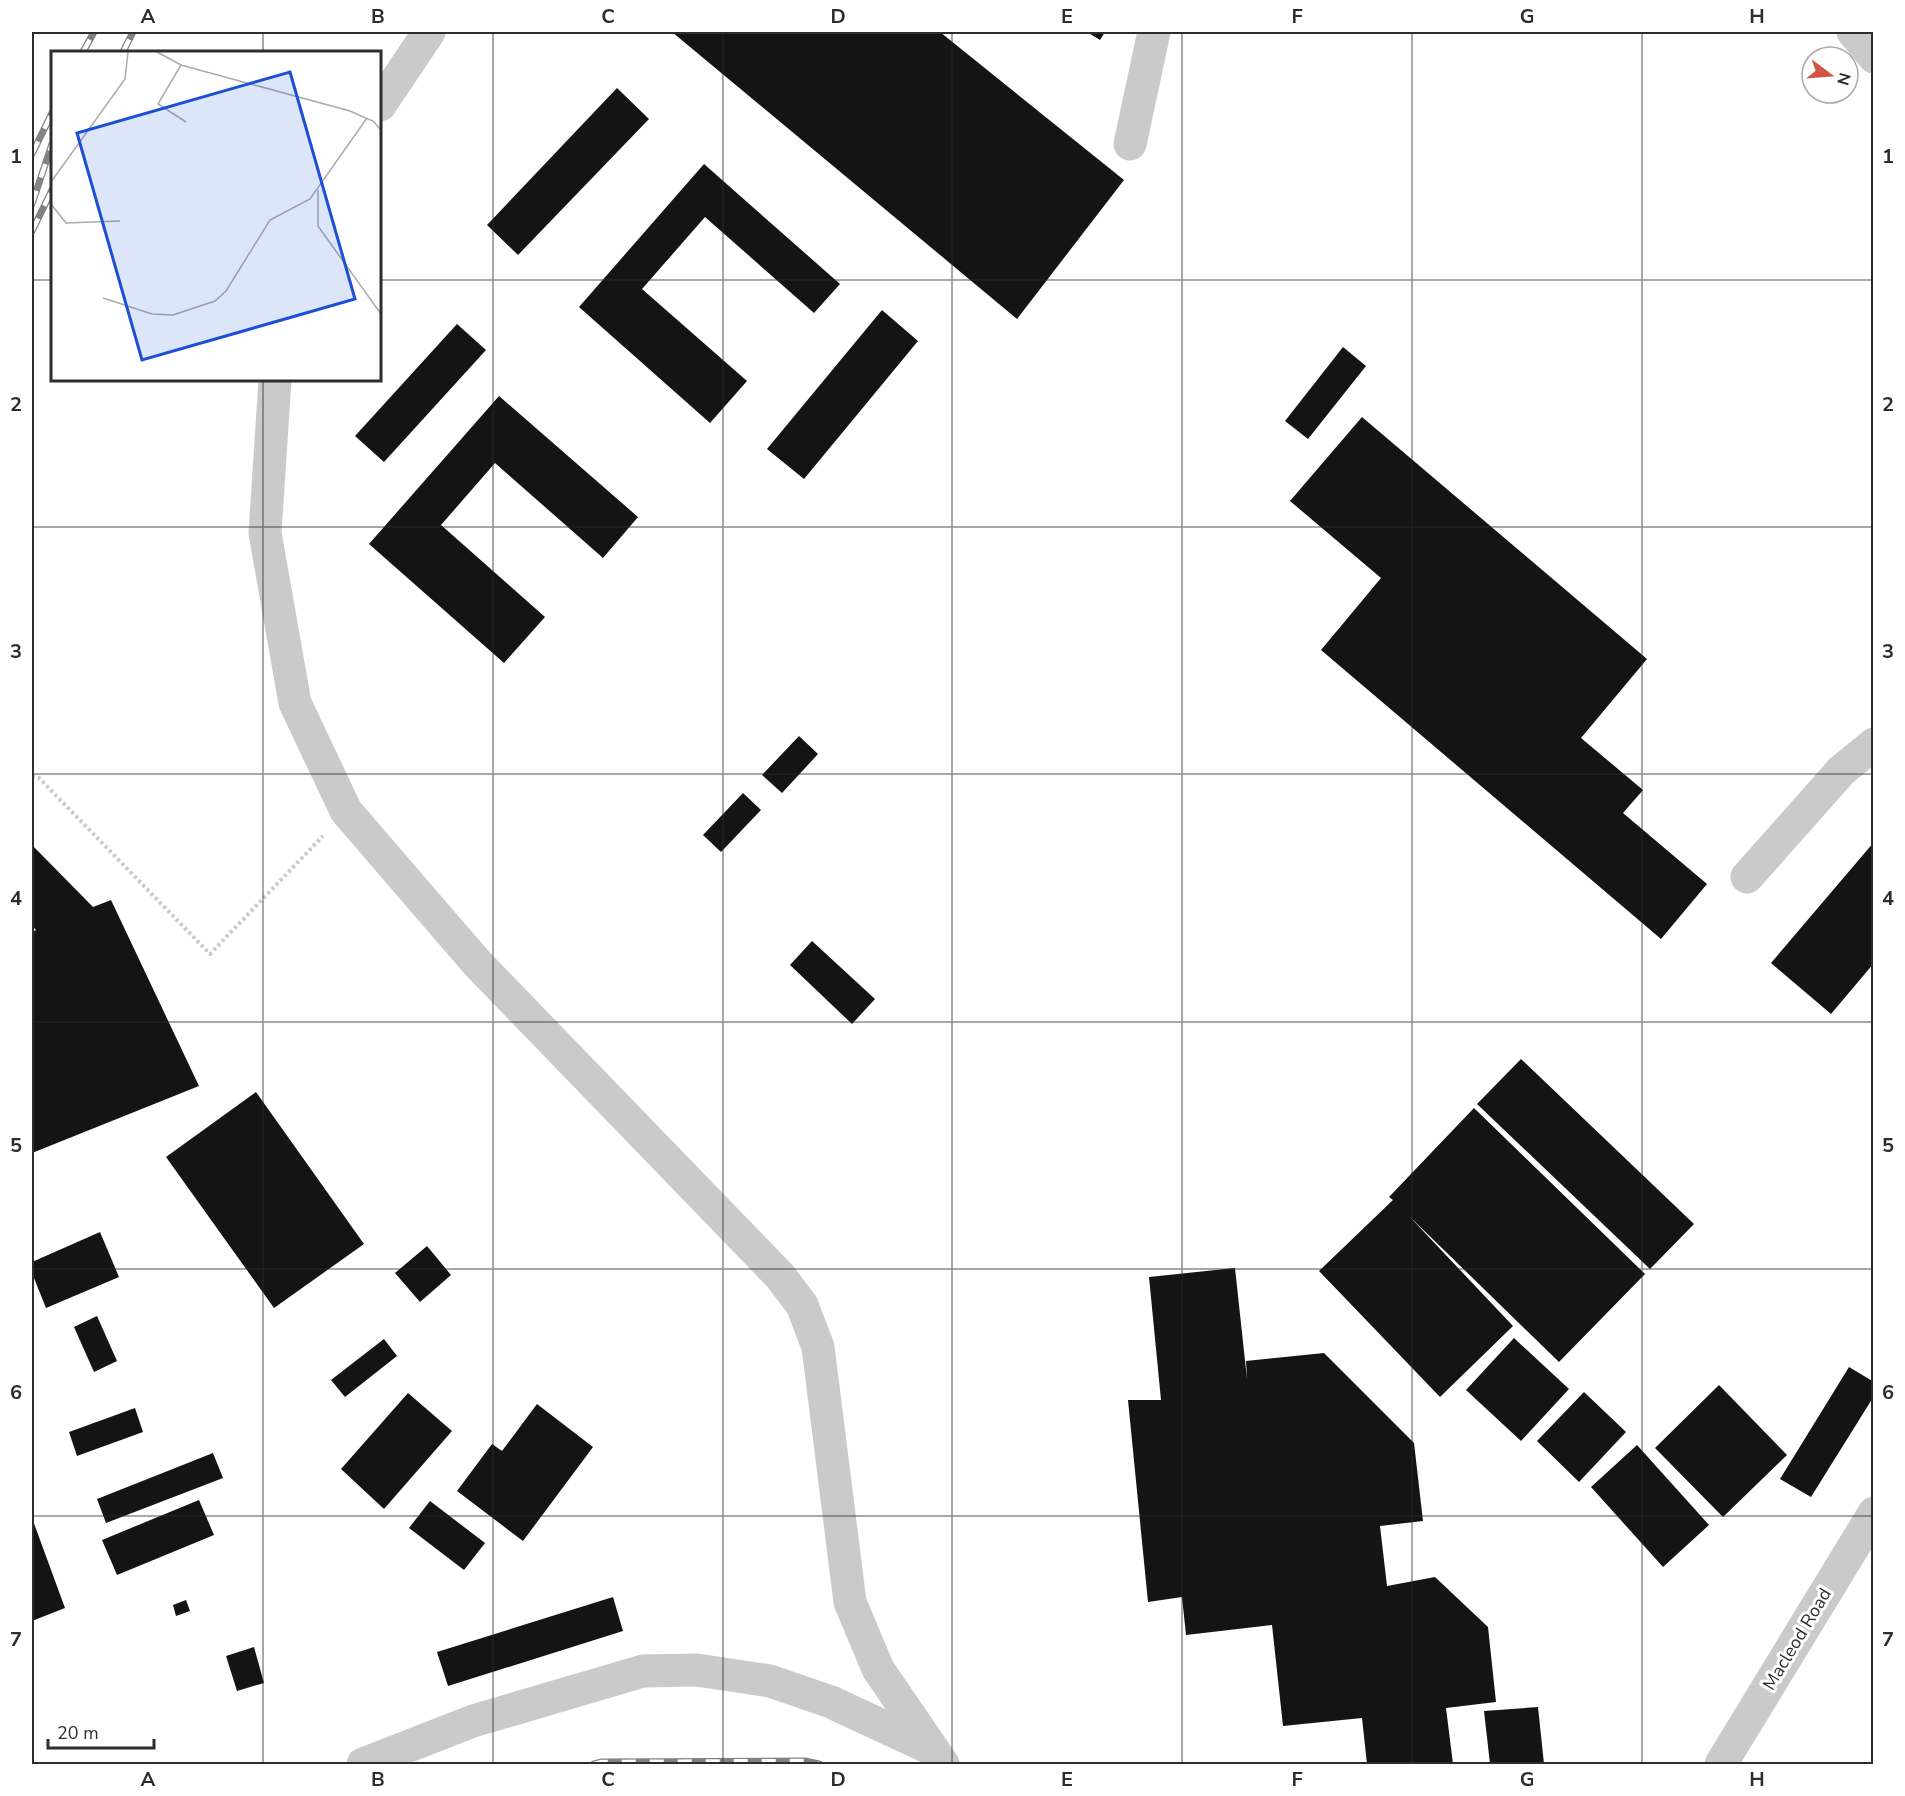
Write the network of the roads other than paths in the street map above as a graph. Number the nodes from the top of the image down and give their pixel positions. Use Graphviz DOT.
graph roads {
  1 [pos="429,32"];
  2 [pos="1154,32"];
  3 [pos="1853,32"];
  4 [pos="1874,57"];
  5 [pos="381,103"];
  6 [pos="1130,144"];
  7 [pos="275,381"];
  8 [pos="1874,744"];
  9 [pos="1747,877"];
  10 [pos="1874,1513"];
  11 [pos="938,1757"];
  12 [pos="363,1764"];
  13 [pos="1721,1764"];
  1 -- 5 [label="street"];
  2 -- 6 [label="street"];
  3 -- 4 [label="street"];
  7 -- 11 [label="street"];
  8 -- 9 [label="street"];
  10 -- 13 [label="street, Macleod Road"];
  11 -- 12 [label="street"];
}
